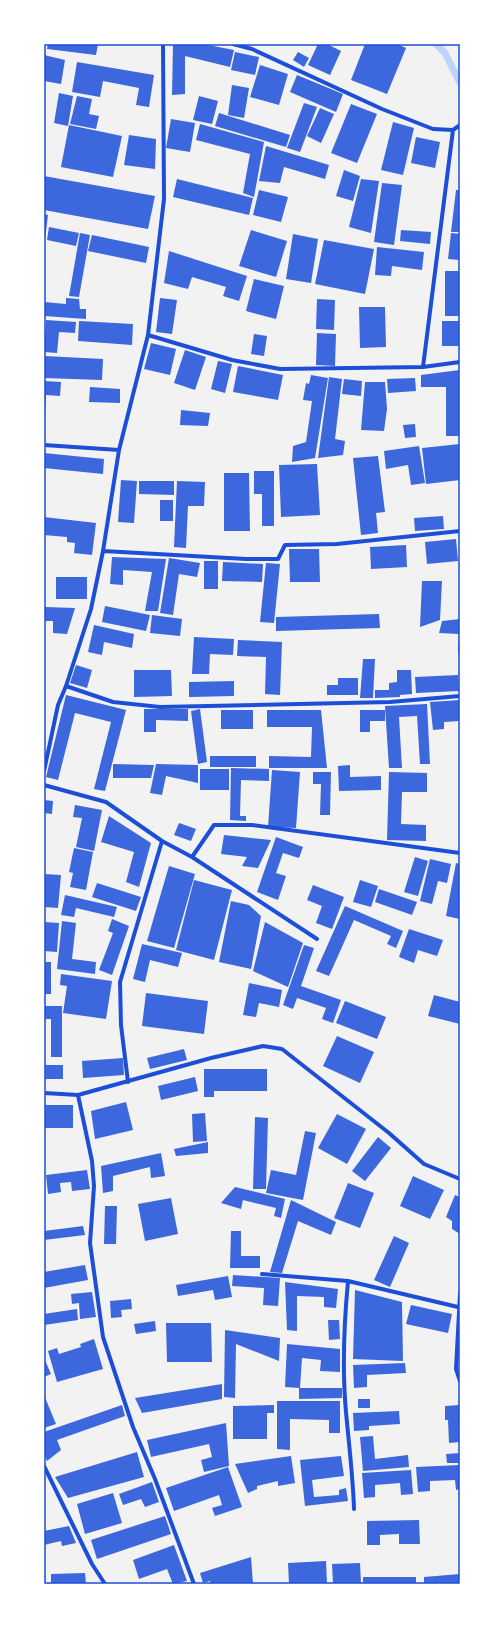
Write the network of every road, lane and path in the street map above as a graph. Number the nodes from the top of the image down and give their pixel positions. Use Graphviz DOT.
graph roads {
  1 [pos="163,44"];
  2 [pos="233,44"];
  3 [pos="460,125"];
  4 [pos="453,130"];
  5 [pos="148,335"];
  6 [pos="460,362"];
  7 [pos="423,367"];
  8 [pos="44,445"];
  9 [pos="119,450"];
  10 [pos="460,531"];
  11 [pos="103,551"];
  12 [pos="66,686"];
  13 [pos="460,696"];
  14 [pos="44,771"];
  15 [pos="44,785"];
  16 [pos="162,841"];
  17 [pos="460,853"];
  18 [pos="192,856"];
  19 [pos="317,939"];
  20 [pos="128,1082"];
  21 [pos="44,1093"];
  22 [pos="78,1095"];
  23 [pos="460,1179"];
  24 [pos="262,1274"];
  25 [pos="348,1281"];
  26 [pos="460,1294"];
  27 [pos="458,1307"];
  28 [pos="459,1321"];
  29 [pos="460,1381"];
  30 [pos="44,1466"];
  31 [pos="354,1510"];
  32 [pos="105,1584"];
  33 [pos="194,1584"];
  1 -- 5 [label="street"];
  2 -- 4 [label="street"];
  3 -- 4 [label="street"];
  4 -- 7 [label="street"];
  5 -- 7 [label="street"];
  5 -- 9 [label="street"];
  6 -- 7 [label="street"];
  8 -- 9 [label="street"];
  9 -- 11 [label="street"];
  10 -- 11 [label="street"];
  11 -- 12 [label="street"];
  12 -- 13 [label="street"];
  12 -- 14 [label="street"];
  15 -- 16 [label="street"];
  16 -- 18 [label="street"];
  16 -- 20 [label="street"];
  17 -- 18 [label="street"];
  18 -- 19 [label="street"];
  20 -- 22 [label="street"];
  20 -- 23 [label="street"];
  21 -- 22 [label="street"];
  22 -- 33 [label="street"];
  24 -- 25 [label="street"];
  25 -- 27 [label="street"];
  25 -- 31 [label="street"];
  26 -- 27 [label="street"];
  27 -- 28 [label="street"];
  28 -- 29 [label="street"];
  30 -- 32 [label="street"];
}
